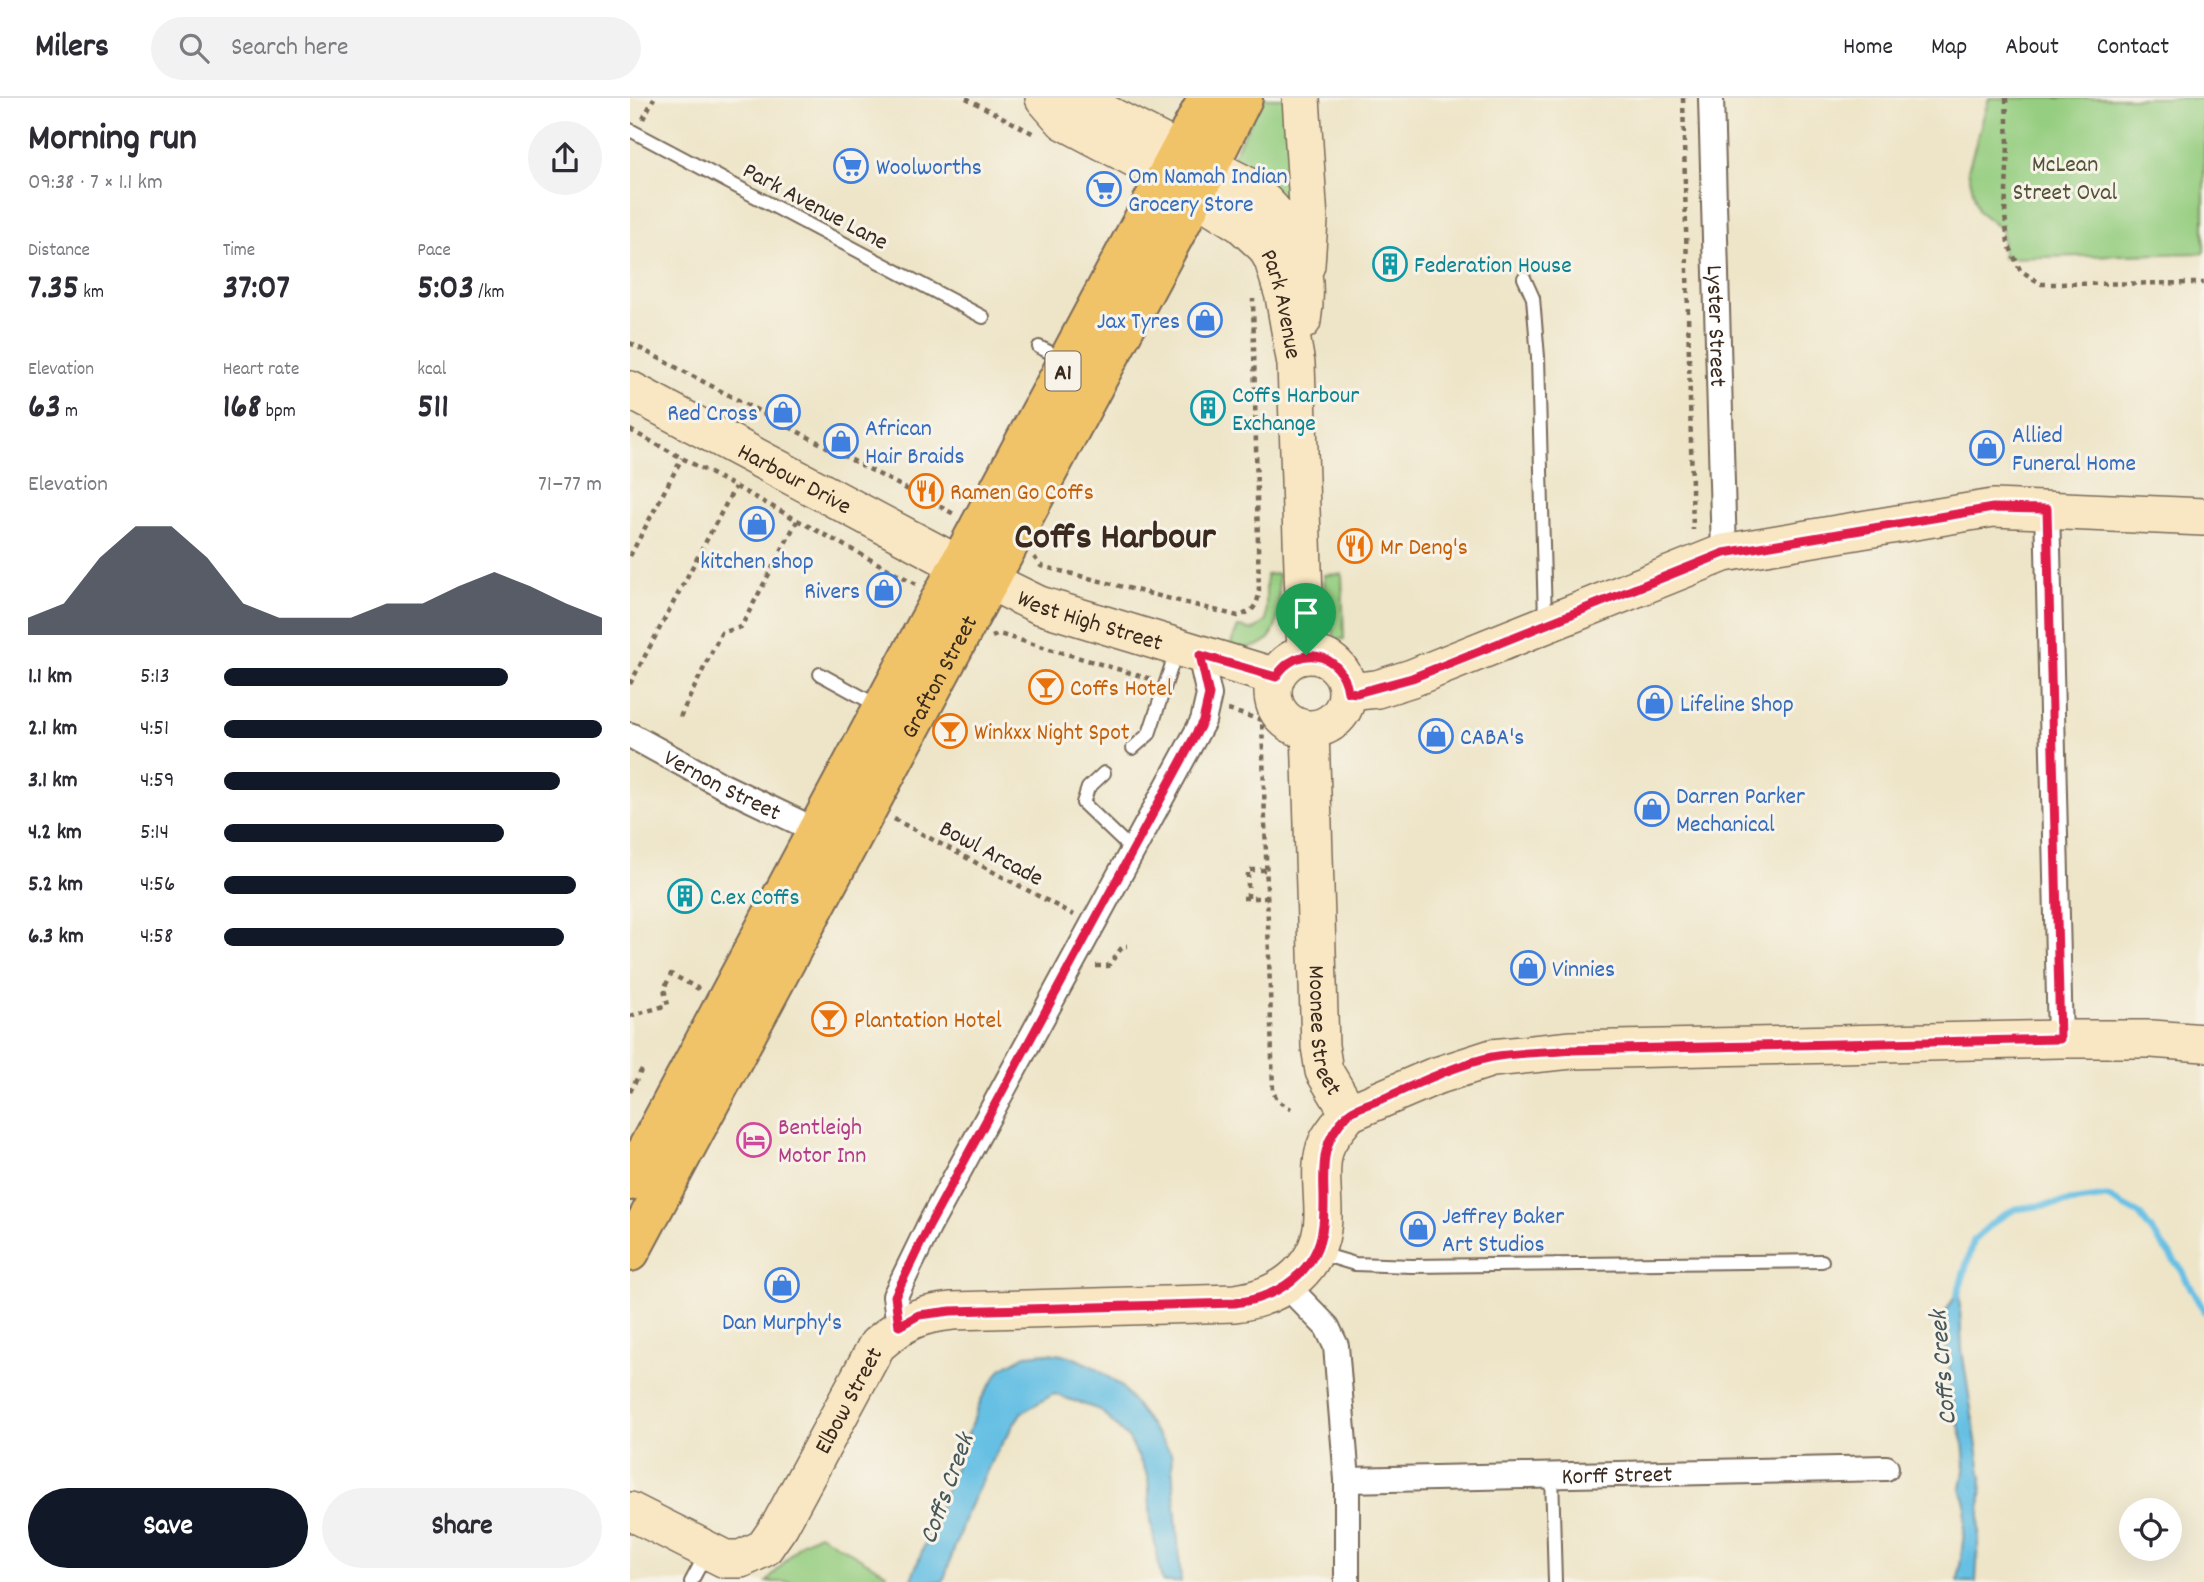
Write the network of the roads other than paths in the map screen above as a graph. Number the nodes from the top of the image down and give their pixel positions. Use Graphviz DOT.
graph roads {
  1 [pos="1044,98"];
  2 [pos="1074,98"];
  3 [pos="1208,98"];
  4 [pos="1243,98"];
  5 [pos="1301,98"];
  6 [pos="1712,98"];
  7 [pos="633,132"];
  8 [pos="1188,172"];
  9 [pos="1524,278"];
  10 [pos="1306,281"];
  11 [pos="983,317"];
  12 [pos="1296,364"];
  13 [pos="630,390"];
  14 [pos="2047,509"];
  15 [pos="2204,517"];
  16 [pos="1724,553"];
  17 [pos="975,574"];
  18 [pos="1545,624"];
  19 [pos="1189,652"];
  20 [pos="1306,655"];
  21 [pos="820,674"];
  22 [pos="1276,677"];
  23 [pos="1348,692"];
  24 [pos="880,707"];
  25 [pos="1310,730"];
  26 [pos="630,735"];
  27 [pos="1133,748"];
  28 [pos="1104,773"];
  29 [pos="817,831"];
  30 [pos="1133,851"];
  31 [pos="2060,1039"];
  32 [pos="2204,1043"];
  33 [pos="1349,1113"];
  34 [pos="630,1181"];
  35 [pos="630,1252"];
  36 [pos="1315,1252"];
  37 [pos="1822,1261"];
  38 [pos="1288,1287"];
  39 [pos="899,1326"];
  40 [pos="1886,1468"];
  41 [pos="1552,1474"];
  42 [pos="1347,1480"];
  43 [pos="630,1511"];
  44 [pos="699,1567"];
  45 [pos="1347,1582"];
  46 [pos="1555,1582"];
  1 -- 8 [label="street, Park Avenue"];
  2 -- 8 [label="street, Park Avenue"];
  3 -- 8 [label="highway, Grafton Street / A1"];
  4 -- 8 [label="highway, Grafton Street / A1"];
  5 -- 10 [label="street"];
  6 -- 16 [label="street, Lyster Street"];
  7 -- 11 [label="lane, Park Avenue Lane"];
  8 -- 10 [label="street, Park Avenue"];
  8 -- 12 [label="street, Park Avenue"];
  8 -- 17 [label="highway, Grafton Street / A1"];
  8 -- 17 [label="highway, Grafton Street / A1"];
  9 -- 18 [label="lane"];
  10 -- 12 [label="street, Park Avenue"];
  12 -- 20 [label="street"];
  13 -- 17 [label="street, Harbour Drive"];
  14 -- 15 [label="street"];
  14 -- 16 [label="street"];
  14 -- 31 [label="street"];
  16 -- 18 [label="street"];
  17 -- 19 [label="street, West High Street"];
  17 -- 24 [label="highway, Grafton Street / A1"];
  17 -- 35 [label="highway, Grafton Street / A1"];
  18 -- 23 [label="street"];
  19 -- 22 [label="street, West High Street"];
  19 -- 27 [label="lane"];
  19 -- 30 [label="street"];
  20 -- 22 [label="street"];
  20 -- 23 [label="street"];
  21 -- 24 [label="lane"];
  22 -- 25 [label="street"];
  23 -- 25 [label="street"];
  24 -- 29 [label="highway, Grafton Street / A1"];
  25 -- 33 [label="street, Moonee Street"];
  26 -- 29 [label="street, Vernon Street"];
  28 -- 30 [label="lane"];
  29 -- 34 [label="highway, Grafton Street / A1"];
  30 -- 39 [label="street"];
  31 -- 32 [label="street"];
  31 -- 33 [label="street"];
  33 -- 36 [label="street, Moonee Street"];
  36 -- 37 [label="lane"];
  36 -- 38 [label="street, Moonee Street"];
  38 -- 39 [label="street, Elbow Street"];
  38 -- 42 [label="street"];
  39 -- 44 [label="street, Elbow Street"];
  40 -- 41 [label="street, Korff Street"];
  41 -- 42 [label="street, Korff Street"];
  41 -- 46 [label="lane"];
  42 -- 45 [label="street"];
  43 -- 44 [label="street, Elbow Street"];
}
